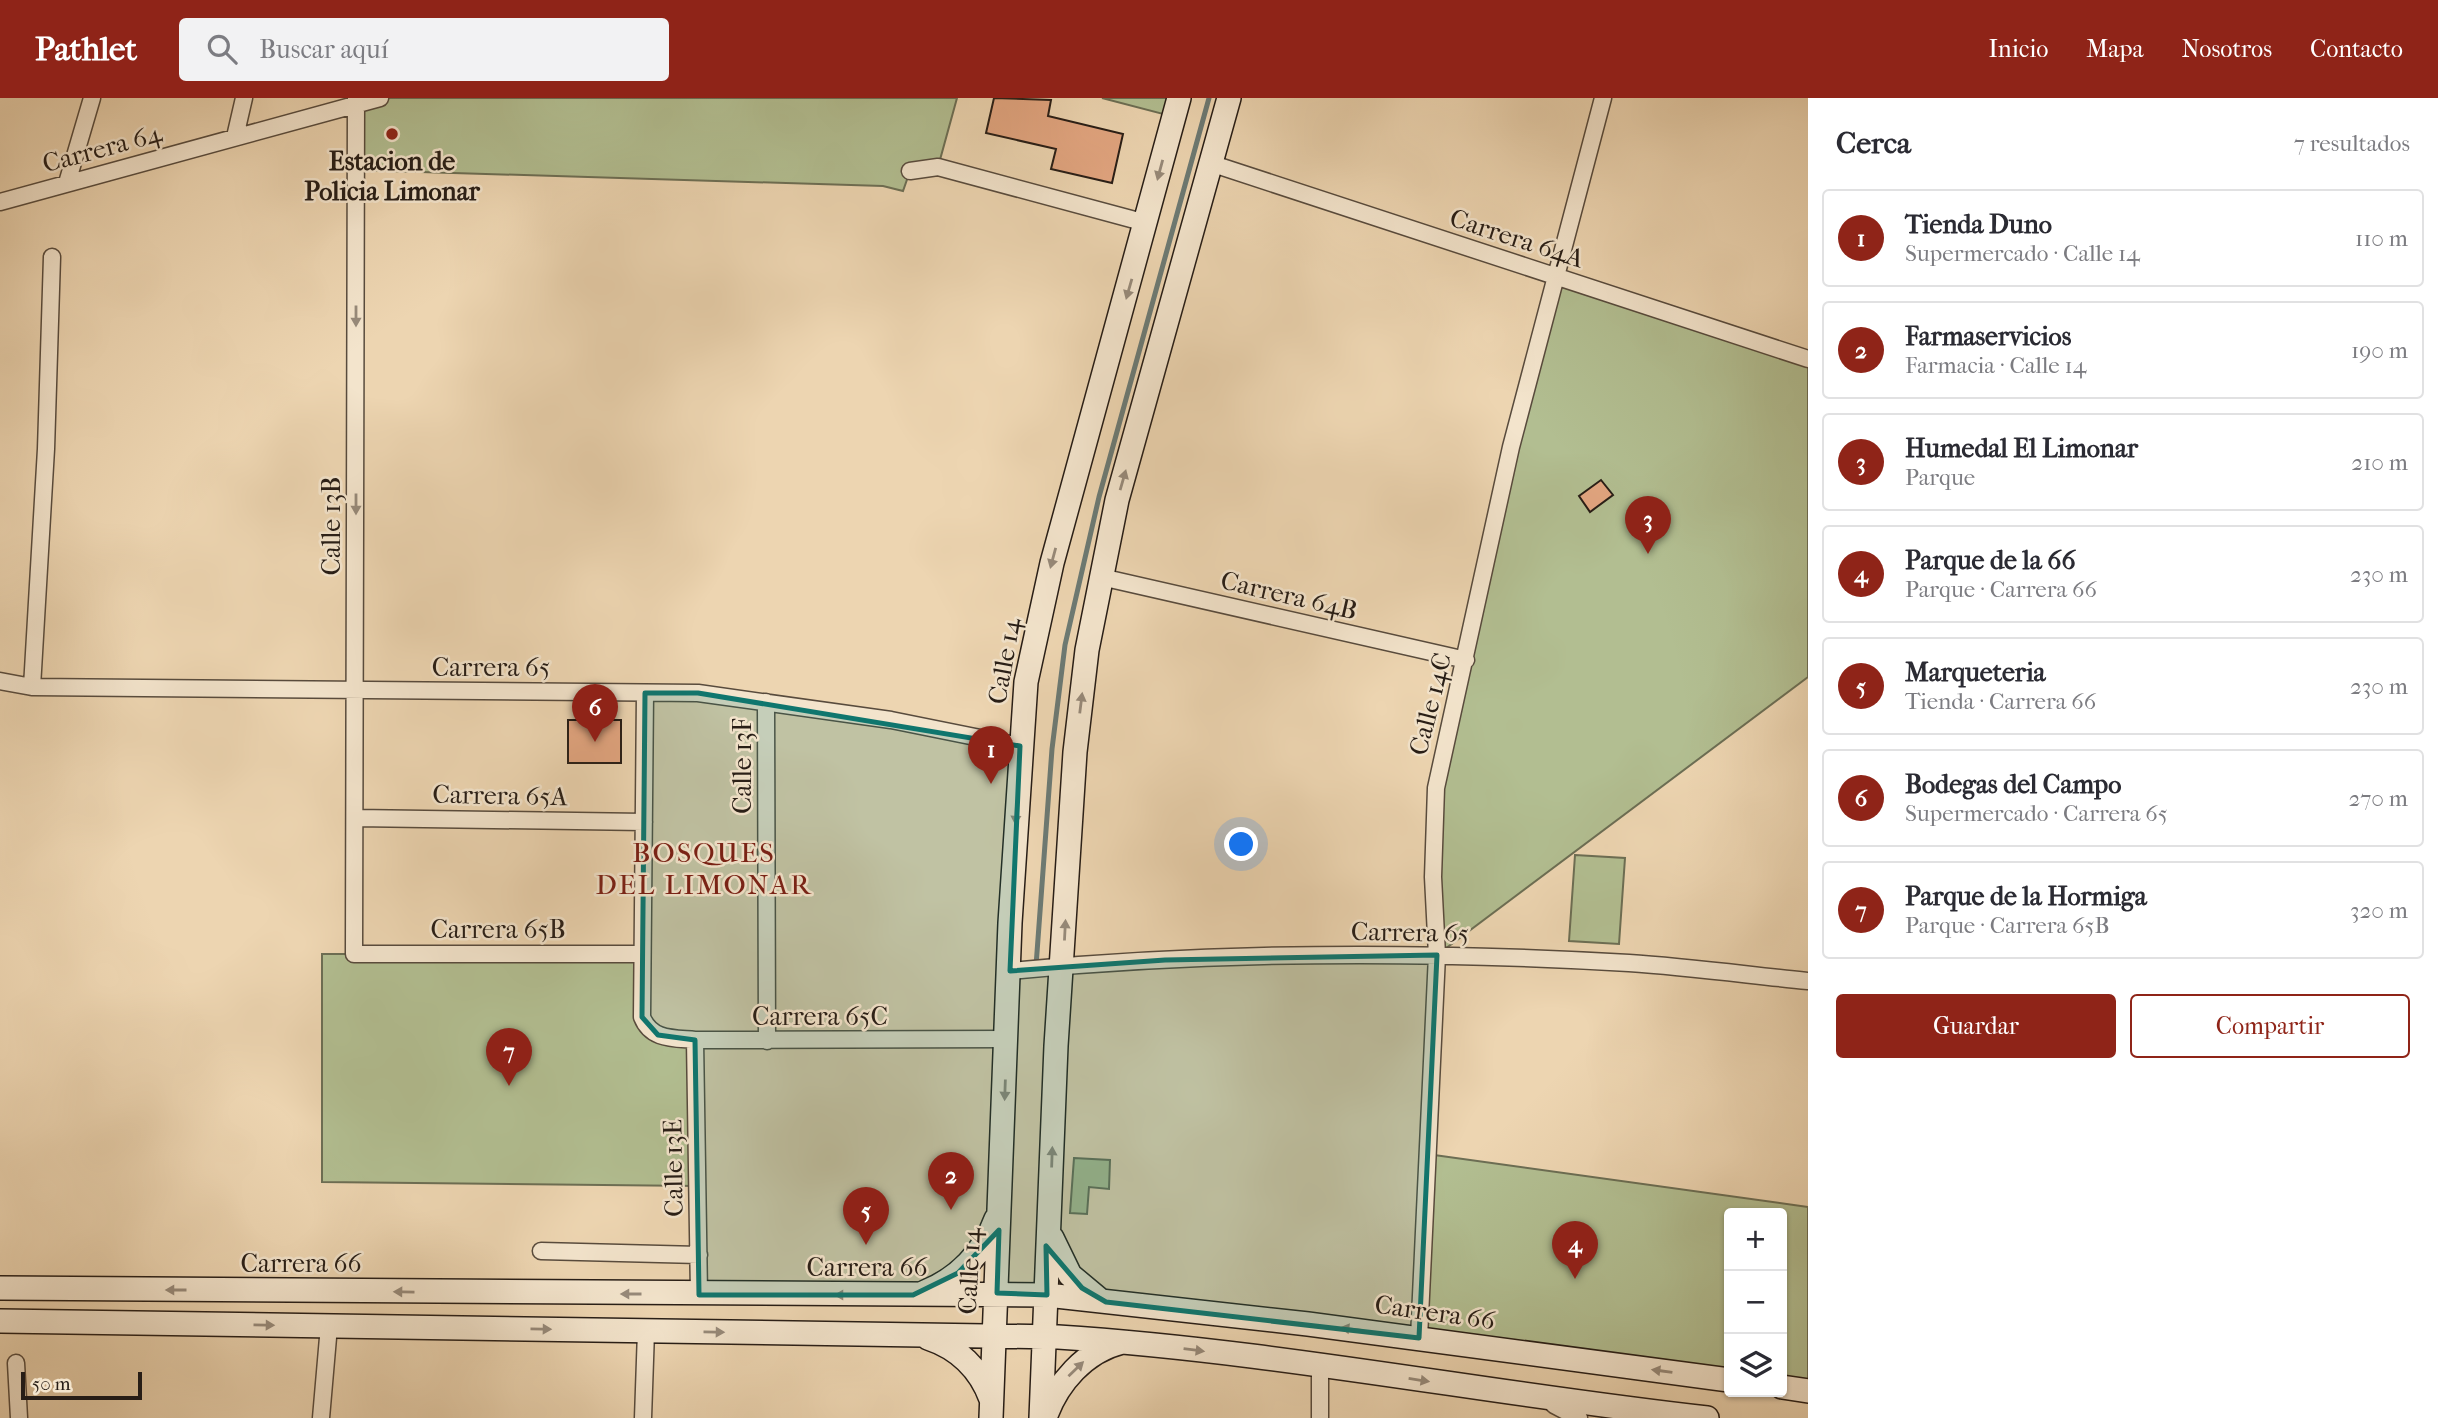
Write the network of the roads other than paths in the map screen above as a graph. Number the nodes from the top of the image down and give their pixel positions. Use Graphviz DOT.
graph roads {
  1 [pos="92,98"];
  2 [pos="244,98"];
  3 [pos="380,98"];
  4 [pos="1179,98"];
  5 [pos="1229,98"];
  6 [pos="1603,98"];
  7 [pos="356,101"];
  8 [pos="235,137"];
  9 [pos="1210,163"];
  10 [pos="910,171"];
  11 [pos="67,183"];
  12 [pos="0,202"];
  13 [pos="1146,223"];
  14 [pos="52,257"];
  15 [pos="1556,276"];
  16 [pos="1808,359"];
  17 [pos="1101,576"];
  18 [pos="1466,660"];
  19 [pos="0,681"];
  20 [pos="32,687"];
  21 [pos="356,691"];
  22 [pos="645,692"];
  23 [pos="766,702"];
  24 [pos="1020,746"];
  25 [pos="356,818"];
  26 [pos="644,822"];
  27 [pos="354,954"];
  28 [pos="642,954"];
  29 [pos="1437,955"];
  30 [pos="1063,967"];
  31 [pos="1010,971"];
  32 [pos="1808,981"];
  33 [pos="1008,1039"];
  34 [pos="695,1040"];
  35 [pos="767,1041"];
  36 [pos="1000,1206"];
  37 [pos="1050,1225"];
  38 [pos="541,1251"];
  39 [pos="699,1255"];
  40 [pos="0,1288"];
  41 [pos="94,1289"];
  42 [pos="507,1293"];
  43 [pos="997,1293"];
  44 [pos="699,1295"];
  45 [pos="754,1295"];
  46 [pos="913,1296"];
  47 [pos="1046,1296"];
  48 [pos="1107,1302"];
  49 [pos="0,1321"];
  50 [pos="94,1323"];
  51 [pos="329,1326"];
  52 [pos="505,1329"];
  53 [pos="646,1331"];
  54 [pos="753,1332"];
  55 [pos="907,1335"];
  56 [pos="994,1335"];
  57 [pos="1043,1336"];
  58 [pos="1419,1338"];
  59 [pos="1126,1341"];
  60 [pos="16,1363"];
  61 [pos="1320,1365"];
  62 [pos="1724,1379"];
  63 [pos="1787,1388"];
  64 [pos="1808,1391"];
  65 [pos="1539,1399"];
  66 [pos="991,1409"];
  67 [pos="19,1418"];
  68 [pos="321,1418"];
  69 [pos="643,1418"];
  70 [pos="1043,1418"];
  71 [pos="1320,1418"];
  72 [pos="1579,1418"];
  73 [pos="1706,1418"];
  1 -- 11 [label="street"];
  2 -- 8 [label="street"];
  3 -- 7 [label="street, Carrera 64"];
  4 -- 13 [label="main road, Calle 14, one-way"];
  5 -- 9 [label="main road"];
  6 -- 15 [label="street, Calle 14C"];
  7 -- 8 [label="street, Carrera 64"];
  7 -- 21 [label="street, Calle 13B, one-way"];
  8 -- 11 [label="street, Carrera 64"];
  9 -- 15 [label="street, Carrera 64A"];
  17 -- 9 [label="main road, one-way"];
  10 -- 13 [label="street"];
  11 -- 12 [label="street, Carrera 64"];
  13 -- 24 [label="main road, Calle 14, one-way"];
  14 -- 20 [label="street"];
  15 -- 16 [label="street, Carrera 64A"];
  15 -- 18 [label="street, Calle 14C"];
  17 -- 18 [label="street, Carrera 64B"];
  30 -- 17 [label="main road, one-way"];
  18 -- 29 [label="street, Calle 14C"];
  19 -- 20 [label="street, Carrera 65"];
  20 -- 21 [label="street, Carrera 65"];
  21 -- 22 [label="street, Carrera 65"];
  21 -- 25 [label="street, Calle 13B"];
  22 -- 23 [label="street, Carrera 65"];
  22 -- 26 [label="street"];
  23 -- 24 [label="street, Carrera 65"];
  23 -- 35 [label="street, Calle 13F"];
  24 -- 31 [label="main road, Calle 14, one-way"];
  25 -- 26 [label="street, Carrera 65A"];
  25 -- 27 [label="street, Calle 13B"];
  26 -- 28 [label="street"];
  27 -- 28 [label="street, Carrera 65B"];
  28 -- 34 [label="street, Carrera 65C"];
  29 -- 30 [label="street, Carrera 65"];
  29 -- 32 [label="street, Carrera 65"];
  29 -- 58 [label="street, Calle 14C"];
  30 -- 31 [label="street, Carrera 65"];
  37 -- 30 [label="main road, one-way"];
  31 -- 33 [label="main road, Calle 14"];
  33 -- 35 [label="street, Carrera 65C"];
  33 -- 36 [label="main road, Calle 14, one-way"];
  34 -- 35 [label="street, Carrera 65C"];
  34 -- 39 [label="street, Calle 13E"];
  36 -- 43 [label="main road, Calle 14"];
  36 -- 46 [label="main road"];
  37 -- 47 [label="main road"];
  37 -- 48 [label="main road"];
  38 -- 39 [label="street"];
  39 -- 44 [label="street, Calle 13E"];
  40 -- 41 [label="main road, Carrera 66"];
  42 -- 41 [label="main road, Carrera 66, one-way"];
  41 -- 50 [label="main road"];
  44 -- 42 [label="main road, Carrera 66, one-way"];
  42 -- 52 [label="main road"];
  43 -- 46 [label="main road, Carrera 66"];
  43 -- 47 [label="main road, Carrera 66"];
  43 -- 56 [label="main road, Calle 14"];
  44 -- 45 [label="main road, Carrera 66"];
  46 -- 45 [label="main road, Carrera 66, one-way"];
  45 -- 54 [label="main road"];
  47 -- 48 [label="main road, Carrera 66"];
  47 -- 57 [label="main road"];
  58 -- 48 [label="main road, Carrera 66, one-way"];
  49 -- 50 [label="main road"];
  50 -- 51 [label="main road, one-way"];
  51 -- 52 [label="main road"];
  51 -- 68 [label="street"];
  52 -- 53 [label="main road, one-way"];
  53 -- 54 [label="main road, one-way"];
  53 -- 69 [label="street"];
  54 -- 55 [label="main road"];
  55 -- 56 [label="main road"];
  55 -- 66 [label="main road"];
  56 -- 57 [label="main road"];
  56 -- 66 [label="main road, Calle 14"];
  57 -- 59 [label="main road"];
  57 -- 70 [label="main road"];
  62 -- 58 [label="main road, Carrera 66, one-way"];
  59 -- 61 [label="main road, one-way"];
  70 -- 59 [label="main road, one-way"];
  60 -- 67 [label="street"];
  61 -- 65 [label="main road, one-way"];
  61 -- 71 [label="street"];
  63 -- 64 [label="main road"];
  65 -- 72 [label="street"];
  65 -- 73 [label="main road"];
}
